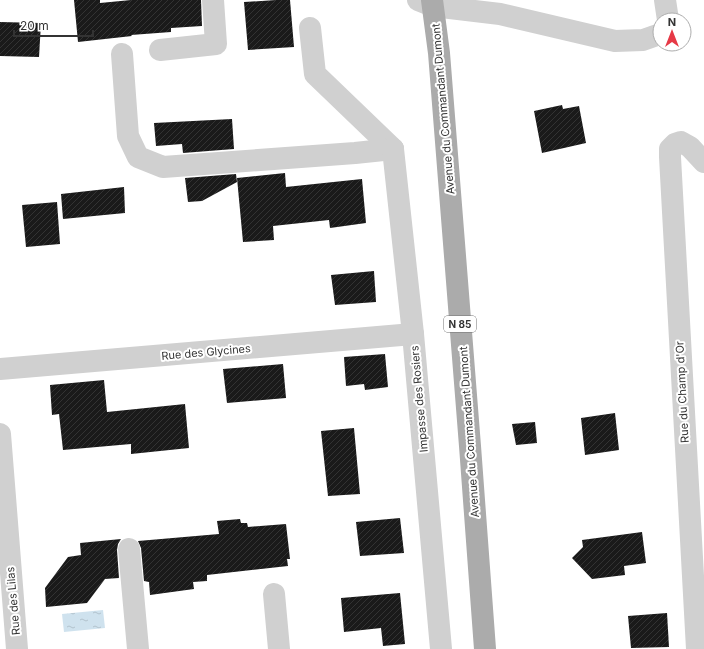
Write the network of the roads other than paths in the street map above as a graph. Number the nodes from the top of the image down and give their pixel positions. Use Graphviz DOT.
graph roads {
  1 [pos="213,0"];
  2 [pos="665,0"];
  3 [pos="428,2"];
  4 [pos="667,12"];
  5 [pos="310,28"];
  6 [pos="652,37"];
  7 [pos="160,50"];
  8 [pos="122,54"];
  9 [pos="393,149"];
  10 [pos="704,162"];
  11 [pos="413,334"];
  12 [pos="0,369"];
  13 [pos="0,434"];
  14 [pos="696,502"];
  15 [pos="129,549"];
  16 [pos="274,594"];
  17 [pos="17,649"];
  18 [pos="138,649"];
  19 [pos="279,649"];
  20 [pos="441,649"];
  21 [pos="485,649"];
  22 [pos="697,649"];
  1 -- 7 [label="street"];
  2 -- 4 [label="street"];
  3 -- 6 [label="street"];
  3 -- 21 [label="main road, Avenue du Commandant Dumont / N 85"];
  5 -- 9 [label="street"];
  8 -- 9 [label="street"];
  9 -- 11 [label="street, Impasse des Rosiers"];
  10 -- 14 [label="street, Rue du Champ d'Or"];
  11 -- 12 [label="street, Rue des Glycines"];
  11 -- 20 [label="street, Impasse des Rosiers"];
  13 -- 17 [label="street, Rue des Lilas"];
  14 -- 22 [label="street, Rue du Champ d'Or"];
  15 -- 18 [label="street"];
  16 -- 19 [label="street"];
}
